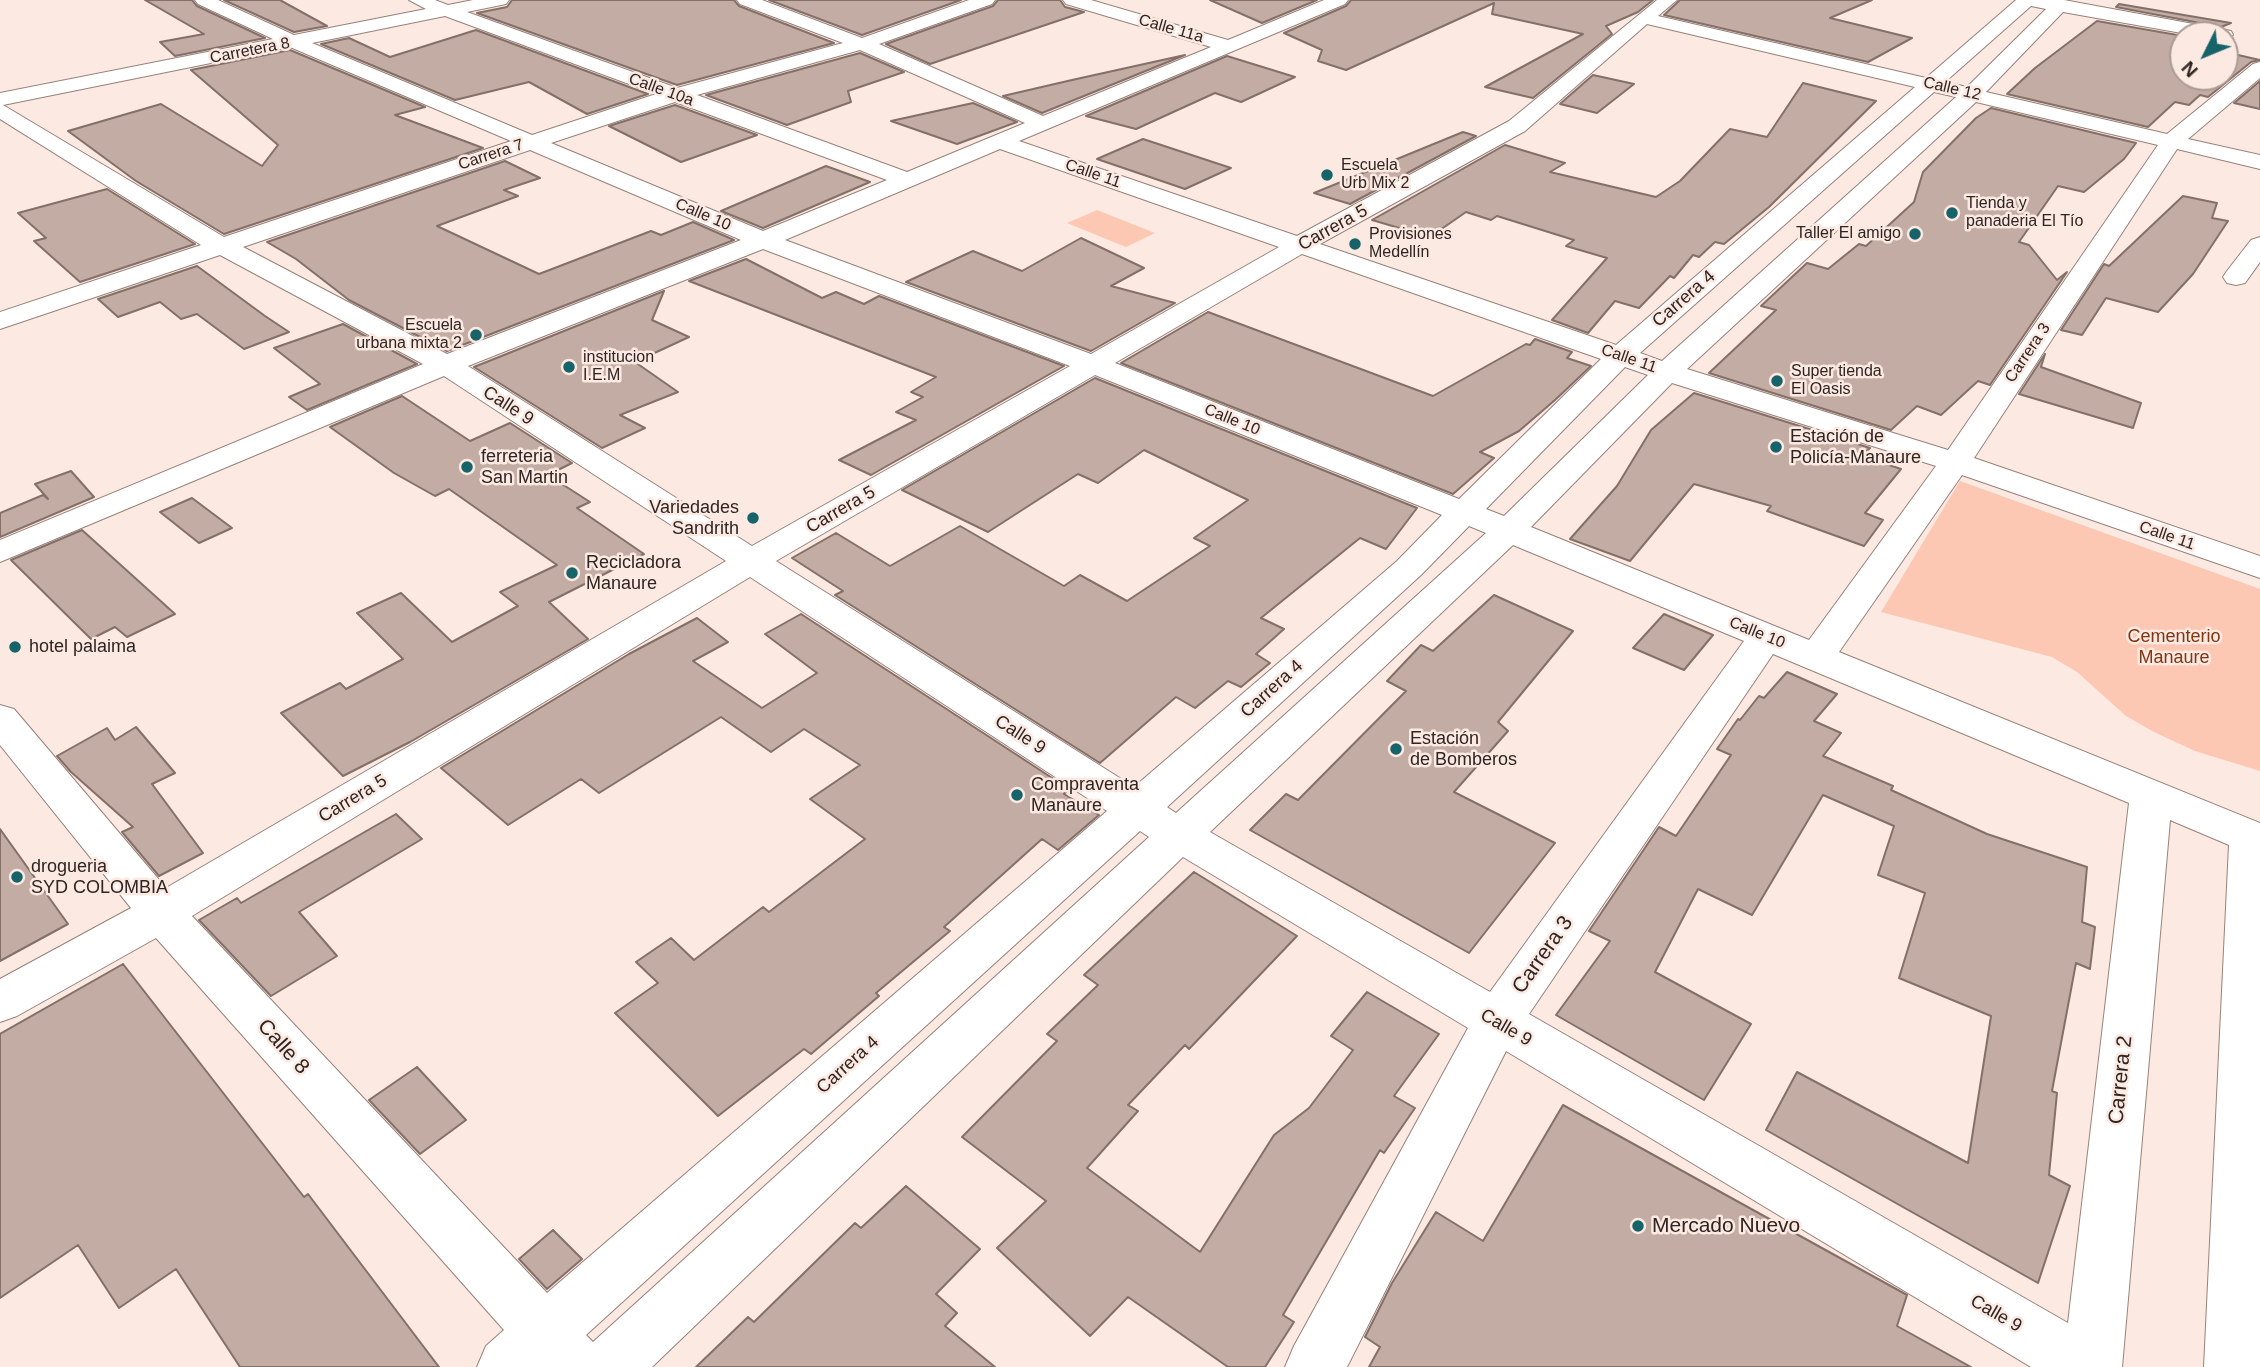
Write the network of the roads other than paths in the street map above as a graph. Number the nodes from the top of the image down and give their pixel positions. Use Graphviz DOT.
graph roads {
  1 [pos="204,0"];
  2 [pos="418,0"];
  3 [pos="500,0"];
  4 [pos="746,0"];
  5 [pos="986,0"];
  6 [pos="1072,0"];
  7 [pos="1339,0"];
  8 [pos="2039,1"];
  9 [pos="1656,9"];
  10 [pos="447,11"];
  11 [pos="2169,25"];
  12 [pos="2239,38"];
  13 [pos="2248,39"];
  14 [pos="293,43"];
  15 [pos="862,44"];
  16 [pos="1229,46"];
  17 [pos="2260,68"];
  18 [pos="1928,84"];
  19 [pos="1972,94"];
  20 [pos="675,95"];
  21 [pos="0,99"];
  22 [pos="0,110"];
  23 [pos="1042,123"];
  24 [pos="2172,141"];
  25 [pos="531,142"];
  26 [pos="1000,142"];
  27 [pos="2260,162"];
  28 [pos="905,179"];
  29 [pos="763,240"];
  30 [pos="219,245"];
  31 [pos="1300,245"];
  32 [pos="2260,245"];
  33 [pos="2236,277"];
  34 [pos="0,321"];
  35 [pos="1620,356"];
  36 [pos="446,365"];
  37 [pos="1094,365"];
  38 [pos="1667,372"];
  39 [pos="1955,462"];
  40 [pos="1466,513"];
  41 [pos="1507,532"];
  42 [pos="0,552"];
  43 [pos="750,562"];
  44 [pos="2260,568"];
  45 [pos="1766,637"];
  46 [pos="1816,657"];
  47 [pos="0,718"];
  48 [pos="2151,794"];
  49 [pos="1136,809"];
  50 [pos="1180,834"];
  51 [pos="2256,838"];
  52 [pos="161,913"];
  53 [pos="0,1003"];
  54 [pos="1496,1023"];
  55 [pos="560,1351"];
  56 [pos="507,1367"];
  57 [pos="609,1367"];
  58 [pos="1315,1367"];
  59 [pos="2089,1367"];
  60 [pos="2234,1367"];
  1 -- 14 [label="street, Calle 10"];
  2 -- 10 [label="street, Calle 10a"];
  3 -- 10 [label="street, Carretera 8"];
  4 -- 15 [label="street"];
  5 -- 15 [label="street, Carrera 7"];
  6 -- 16 [label="street, Calle 11a"];
  7 -- 16 [label="street"];
  8 -- 11 [label="street"];
  8 -- 18 [label="street, Carrera 4"];
  8 -- 19 [label="street"];
  9 -- 18 [label="street, Calle 12"];
  9 -- 31 [label="street, Carrera 5"];
  10 -- 14 [label="street, Carretera 8"];
  10 -- 20 [label="street, Calle 10a"];
  12 -- 13 [label="street"];
  14 -- 21 [label="street, Carretera 8"];
  14 -- 25 [label="street, Calle 10"];
  15 -- 20 [label="street, Carrera 7"];
  15 -- 23 [label="street"];
  16 -- 23 [label="street"];
  17 -- 24 [label="street, Carrera 3"];
  18 -- 19 [label="street, Calle 12"];
  18 -- 35 [label="street, Carrera 4"];
  19 -- 24 [label="street, Calle 12"];
  19 -- 38 [label="street"];
  20 -- 25 [label="street, Carrera 7"];
  20 -- 28 [label="street, Calle 10a"];
  22 -- 30 [label="street, Calle 9"];
  23 -- 26 [label="street"];
  24 -- 27 [label="street, Calle 12"];
  24 -- 39 [label="street, Carrera 3"];
  25 -- 29 [label="street, Calle 10"];
  25 -- 30 [label="street, Carrera 7"];
  26 -- 28 [label="street"];
  26 -- 31 [label="street, Calle 11"];
  28 -- 29 [label="street"];
  29 -- 36 [label="street"];
  29 -- 37 [label="street, Calle 10"];
  30 -- 34 [label="street, Carrera 7"];
  30 -- 36 [label="street, Calle 9"];
  31 -- 35 [label="street, Calle 11"];
  31 -- 37 [label="street, Carrera 5"];
  32 -- 33 [label="street"];
  35 -- 38 [label="street, Calle 11"];
  35 -- 40 [label="street, Carrera 4"];
  36 -- 42 [label="street"];
  36 -- 43 [label="street, Calle 9"];
  37 -- 40 [label="street, Calle 10"];
  37 -- 43 [label="street, Carrera 5"];
  38 -- 39 [label="street, Calle 11"];
  38 -- 41 [label="street"];
  39 -- 44 [label="street, Calle 11"];
  39 -- 46 [label="street, Carrera 3"];
  40 -- 41 [label="street, Calle 10"];
  40 -- 49 [label="street, Carrera 4"];
  41 -- 45 [label="street, Calle 10"];
  41 -- 50 [label="street"];
  43 -- 49 [label="street, Calle 9"];
  43 -- 52 [label="street, Carrera 5"];
  45 -- 46 [label="street, Calle 10"];
  45 -- 54 [label="street, Carrera 3"];
  46 -- 48 [label="street, Calle 10"];
  47 -- 52 [label="street, Calle 8"];
  48 -- 51 [label="street, Calle 10"];
  48 -- 59 [label="street, Carrera 2"];
  49 -- 50 [label="street, Calle 9"];
  49 -- 55 [label="street, Carrera 4"];
  50 -- 54 [label="street, Calle 9"];
  50 -- 57 [label="street"];
  51 -- 60 [label="street"];
  52 -- 53 [label="street, Carrera 5"];
  52 -- 55 [label="street, Calle 8"];
  54 -- 58 [label="street, Carrera 3"];
  54 -- 59 [label="street, Calle 9"];
  55 -- 56 [label="street, Carrera 4"];
}
